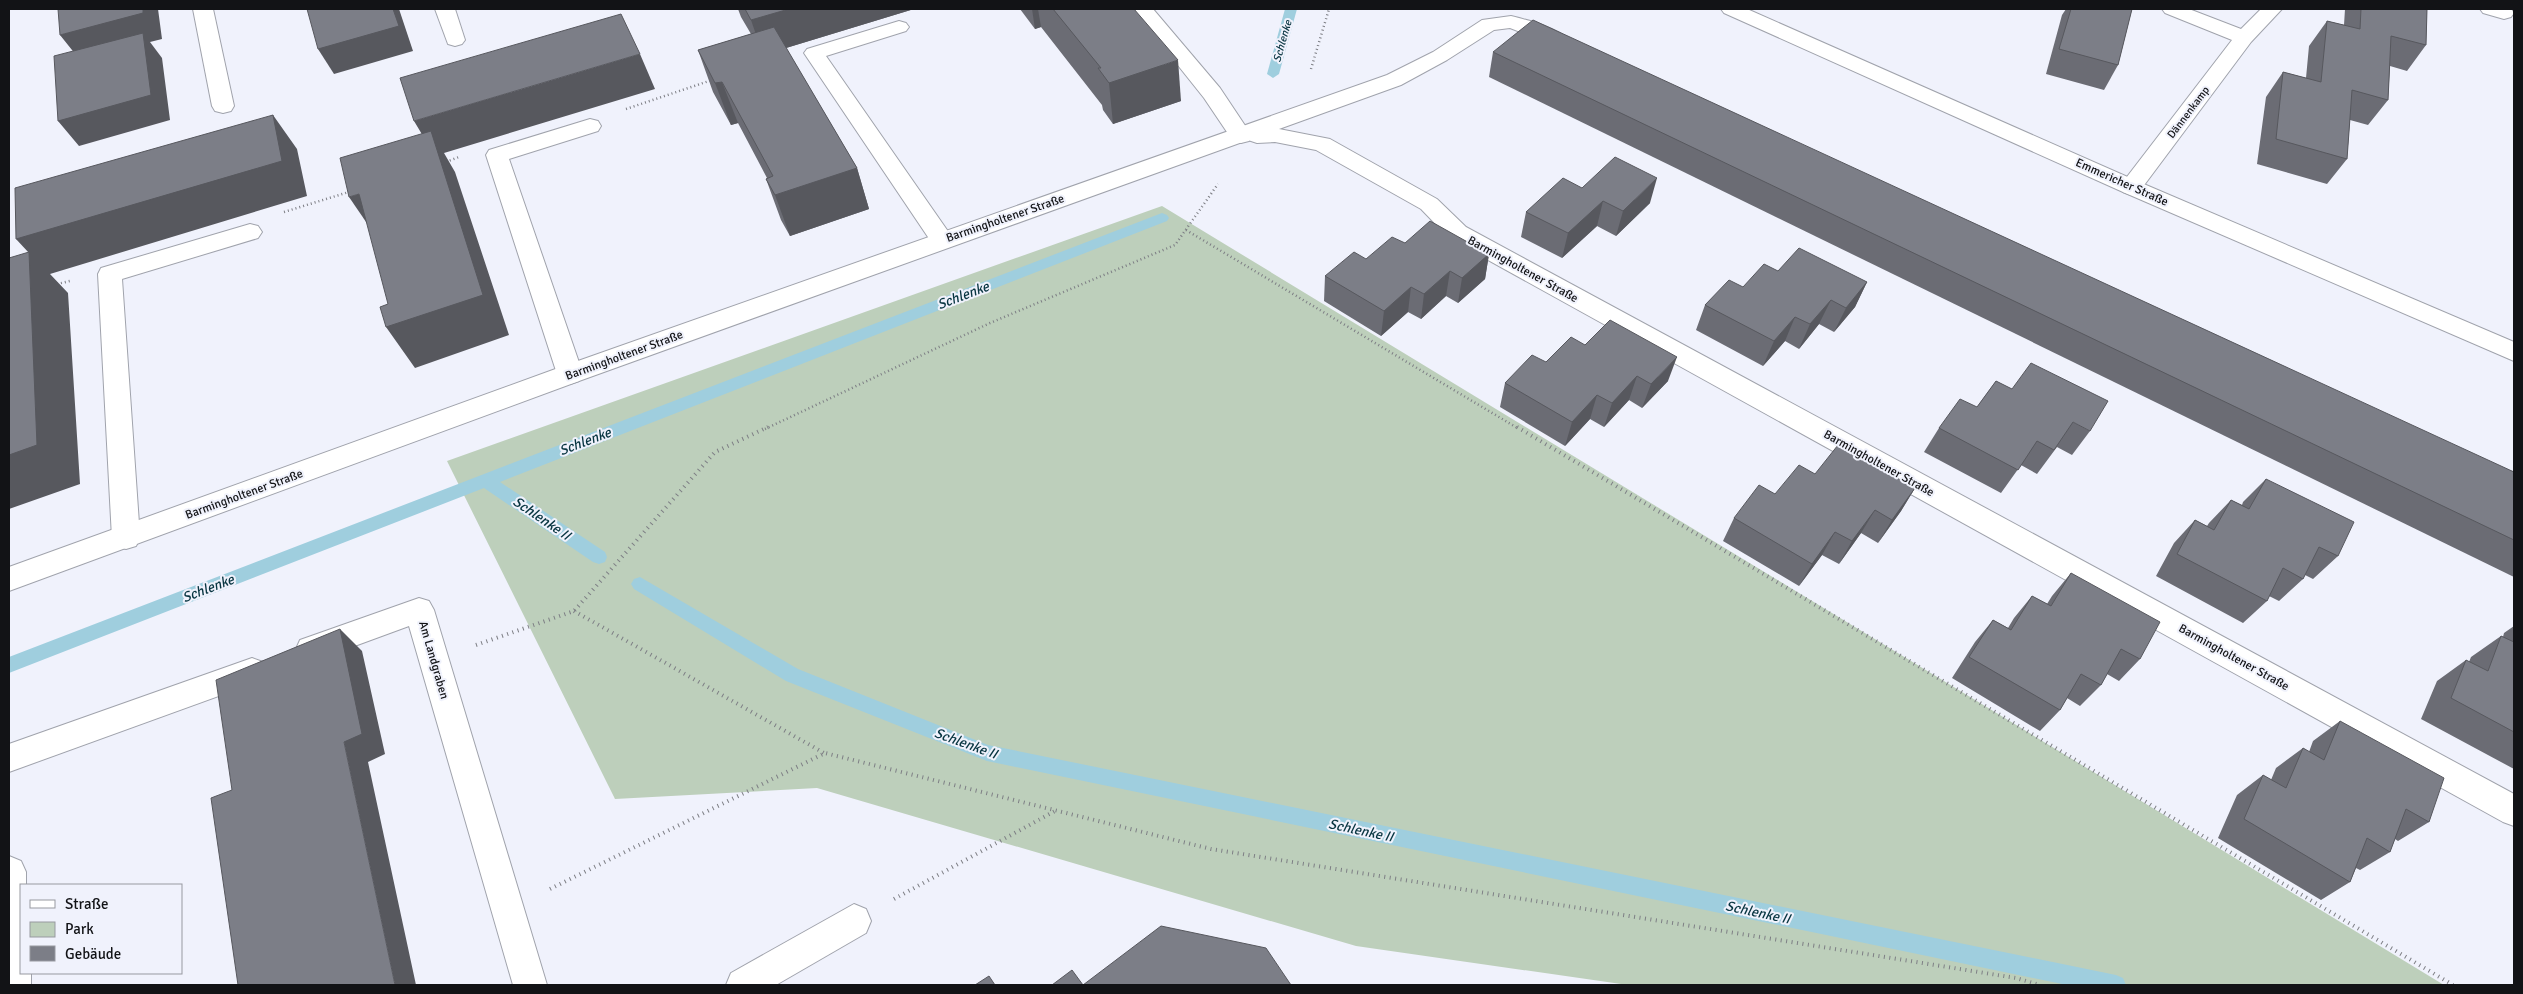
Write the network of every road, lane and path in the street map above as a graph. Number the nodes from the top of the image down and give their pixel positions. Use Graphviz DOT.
graph roads {
  1 [pos="203,9"];
  2 [pos="445,9"];
  3 [pos="1143,9"];
  4 [pos="1731,9"];
  5 [pos="2172,9"];
  6 [pos="2272,9"];
  7 [pos="899,27"];
  8 [pos="2244,38"];
  9 [pos="455,40"];
  10 [pos="1576,49"];
  11 [pos="713,80"];
  12 [pos="223,106"];
  13 [pos="590,126"];
  14 [pos="1241,136"];
  15 [pos="1206,147"];
  16 [pos="497,155"];
  17 [pos="444,162"];
  18 [pos="2132,187"];
  19 [pos="359,189"];
  20 [pos="1186,230"];
  21 [pos="250,232"];
  22 [pos="942,240"];
  23 [pos="110,274"];
  24 [pos="56,285"];
  25 [pos="2514,352"];
  26 [pos="570,374"];
  27 [pos="126,538"];
  28 [pos="9,579"];
  29 [pos="574,611"];
  30 [pos="434,660"];
  31 [pos="825,753"];
  32 [pos="9,758"];
  33 [pos="1056,811"];
  34 [pos="2514,811"];
  35 [pos="9,872"];
  36 [pos="507,910"];
  37 [pos="854,921"];
  38 [pos="14,985"];
  39 [pos="530,985"];
  40 [pos="744,985"];
  41 [pos="2040,985"];
  42 [pos="2453,985"];
  1 -- 12 [label="street"];
  2 -- 9 [label="street"];
  3 -- 14 [label="street"];
  4 -- 18 [label="street, Emmericher Straße"];
  5 -- 8 [label="street"];
  6 -- 8 [label="street, Dännenkamp"];
  7 -- 22 [label="street"];
  8 -- 18 [label="street, Dännenkamp"];
  10 -- 14 [label="street, Barmingholtener Straße"];
  11 -- 13 [label="path"];
  13 -- 16 [label="street"];
  14 -- 15 [label="street, Barmingholtener Straße"];
  14 -- 34 [label="street, Barmingholtener Straße"];
  15 -- 20 [label="path"];
  15 -- 22 [label="street, Barmingholtener Straße"];
  16 -- 17 [label="path"];
  16 -- 26 [label="street"];
  18 -- 25 [label="street, Emmericher Straße"];
  19 -- 21 [label="path"];
  20 -- 29 [label="path"];
  20 -- 42 [label="path"];
  21 -- 23 [label="street"];
  22 -- 26 [label="street, Barmingholtener Straße"];
  23 -- 24 [label="path"];
  23 -- 27 [label="street"];
  26 -- 27 [label="street, Barmingholtener Straße"];
  27 -- 28 [label="street, Barmingholtener Straße"];
  29 -- 30 [label="path"];
  29 -- 31 [label="path"];
  30 -- 32 [label="street, Am Landgraben"];
  30 -- 36 [label="street, Am Landgraben"];
  31 -- 33 [label="path"];
  31 -- 36 [label="path"];
  33 -- 37 [label="path"];
  33 -- 41 [label="path"];
  35 -- 38 [label="street"];
  36 -- 39 [label="street, Am Landgraben"];
  37 -- 40 [label="street"];
}
